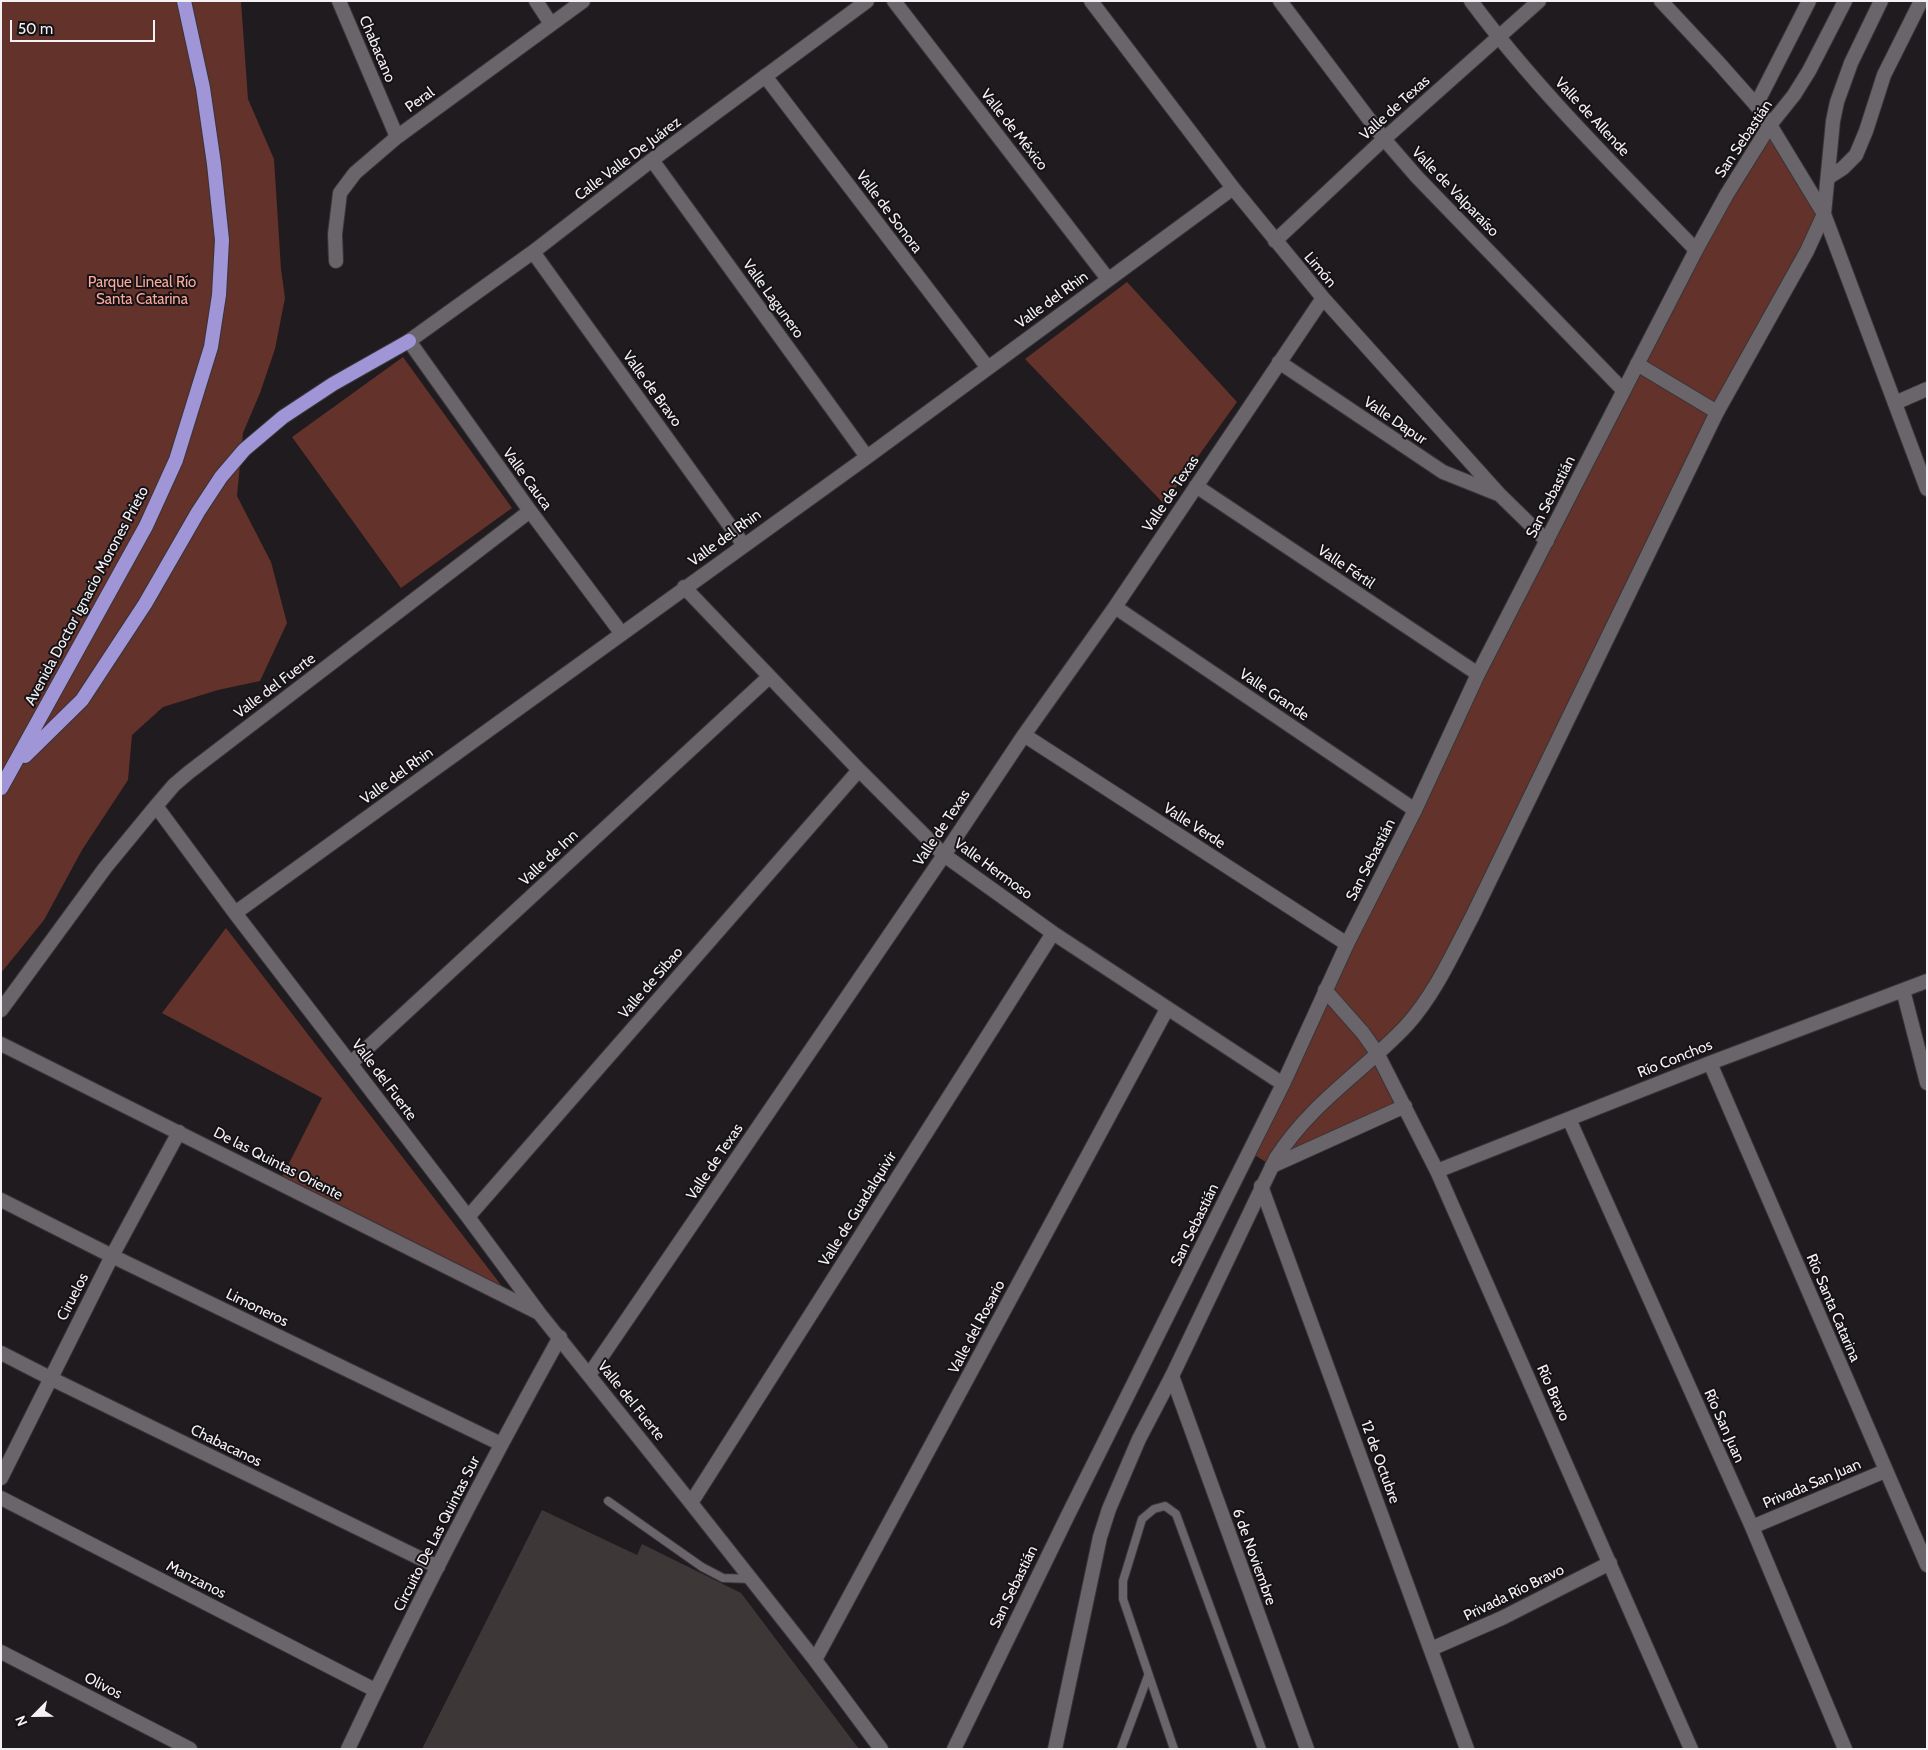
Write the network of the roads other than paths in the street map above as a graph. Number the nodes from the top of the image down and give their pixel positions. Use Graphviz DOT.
graph roads {
  1 [pos="184,1"];
  2 [pos="339,1"];
  3 [pos="536,1"];
  4 [pos="584,1"];
  5 [pos="867,1"];
  6 [pos="894,1"];
  7 [pos="1091,1"];
  8 [pos="1280,1"];
  9 [pos="1471,1"];
  10 [pos="1538,1"];
  11 [pos="1661,1"];
  12 [pos="1810,1"];
  13 [pos="1845,1"];
  14 [pos="1881,1"];
  15 [pos="1921,1"];
  16 [pos="551,24"];
  17 [pos="1499,38"];
  18 [pos="765,76"];
  19 [pos="1756,105"];
  20 [pos="1770,125"];
  21 [pos="397,137"];
  22 [pos="1384,139"];
  23 [pos="652,160"];
  24 [pos="1829,177"];
  25 [pos="1233,188"];
  26 [pos="1824,214"];
  27 [pos="1275,241"];
  28 [pos="1696,250"];
  29 [pos="533,252"];
  30 [pos="336,262"];
  31 [pos="1108,279"];
  32 [pos="1323,298"];
  33 [pos="409,341"];
  34 [pos="1279,362"];
  35 [pos="1637,364"];
  36 [pos="988,368"];
  37 [pos="1927,389"];
  38 [pos="1623,390"];
  39 [pos="1895,403"];
  40 [pos="1717,412"];
  41 [pos="867,456"];
  42 [pos="1196,486"];
  43 [pos="1927,489"];
  44 [pos="1499,494"];
  45 [pos="530,512"];
  46 [pos="1547,541"];
  47 [pos="743,544"];
  48 [pos="684,587"];
  49 [pos="1115,607"];
  50 [pos="622,634"];
  51 [pos="1478,674"];
  52 [pos="770,677"];
  53 [pos="1024,735"];
  54 [pos="12,769"];
  55 [pos="859,770"];
  56 [pos="1,788"];
  57 [pos="156,806"];
  58 [pos="1415,810"];
  59 [pos="944,855"];
  60 [pos="235,912"];
  61 [pos="1053,933"];
  62 [pos="1346,944"];
  63 [pos="1927,981"];
  64 [pos="1325,990"];
  65 [pos="1903,990"];
  66 [pos="1167,1009"];
  67 [pos="1,1010"];
  68 [pos="1,1044"];
  69 [pos="1378,1053"];
  70 [pos="351,1063"];
  71 [pos="1710,1063"];
  72 [pos="1927,1083"];
  73 [pos="1283,1084"];
  74 [pos="1405,1106"];
  75 [pos="1569,1120"];
  76 [pos="178,1132"];
  77 [pos="1272,1166"];
  78 [pos="1437,1171"];
  79 [pos="1262,1186"];
  80 [pos="1,1200"];
  81 [pos="468,1217"];
  82 [pos="112,1256"];
  83 [pos="539,1313"];
  84 [pos="560,1337"];
  85 [pos="1,1353"];
  86 [pos="589,1375"];
  87 [pos="1172,1376"];
  88 [pos="50,1378"];
  89 [pos="501,1444"];
  90 [pos="1885,1471"];
  91 [pos="1,1478"];
  92 [pos="1,1498"];
  93 [pos="608,1501"];
  94 [pos="691,1503"];
  95 [pos="1752,1527"];
  96 [pos="1610,1563"];
  97 [pos="1927,1565"];
  98 [pos="438,1567"];
  99 [pos="751,1579"];
  100 [pos="1431,1649"];
  101 [pos="1,1652"];
  102 [pos="815,1660"];
  103 [pos="1148,1676"];
  104 [pos="376,1690"];
  105 [pos="190,1749"];
  106 [pos="348,1749"];
  107 [pos="881,1749"];
  108 [pos="954,1749"];
  109 [pos="1055,1749"];
  110 [pos="1121,1749"];
  111 [pos="1174,1749"];
  112 [pos="1262,1749"];
  113 [pos="1307,1749"];
  114 [pos="1467,1749"];
  115 [pos="1691,1749"];
  116 [pos="1845,1749"];
  1 -- 54 [label="highway, Avenida Doctor Ignacio Morones Prieto"];
  2 -- 21 [label="street, Chabacano"];
  3 -- 16 [label="street"];
  4 -- 16 [label="street, Peral"];
  5 -- 18 [label="street, Calle Valle De Juárez"];
  6 -- 31 [label="street, Valle de México"];
  7 -- 25 [label="street, Limón"];
  8 -- 22 [label="street, Valle de Valparaíso"];
  9 -- 17 [label="street, Valle de Allende"];
  10 -- 17 [label="street, Valle de Texas"];
  11 -- 19 [label="street"];
  12 -- 19 [label="street, San Sebastián"];
  13 -- 20 [label="street, San Sebastián"];
  14 -- 24 [label="street"];
  15 -- 24 [label="street"];
  16 -- 21 [label="street, Peral"];
  17 -- 22 [label="street, Valle de Texas"];
  17 -- 28 [label="street, Valle de Allende"];
  18 -- 23 [label="street, Calle Valle De Juárez"];
  18 -- 36 [label="street, Valle de Sonora"];
  19 -- 20 [label="street"];
  20 -- 26 [label="street"];
  20 -- 28 [label="street, San Sebastián"];
  21 -- 30 [label="street, Peral"];
  22 -- 27 [label="street, Valle de Texas"];
  22 -- 38 [label="street, Valle de Valparaíso"];
  23 -- 29 [label="street, Calle Valle De Juárez"];
  23 -- 41 [label="street, Valle Lagunero"];
  24 -- 26 [label="street"];
  25 -- 27 [label="street, Limón"];
  25 -- 31 [label="street, Valle del Rhin"];
  26 -- 39 [label="street"];
  26 -- 40 [label="street"];
  27 -- 32 [label="street, Limón"];
  28 -- 35 [label="street, San Sebastián"];
  29 -- 33 [label="street, Calle Valle De Juárez"];
  29 -- 47 [label="street, Valle de Bravo"];
  31 -- 36 [label="street, Valle del Rhin"];
  32 -- 34 [label="street, Valle de Texas"];
  32 -- 44 [label="street, Limón"];
  33 -- 45 [label="street, Valle Cauca"];
  33 -- 54 [label="highway"];
  34 -- 42 [label="street, Valle de Texas"];
  34 -- 44 [label="street, Valle Dapur"];
  35 -- 38 [label="street, San Sebastián"];
  35 -- 40 [label="street"];
  36 -- 41 [label="street, Valle del Rhin"];
  37 -- 39 [label="street"];
  38 -- 46 [label="street, San Sebastián"];
  39 -- 43 [label="street"];
  40 -- 69 [label="street"];
  41 -- 47 [label="street, Valle del Rhin"];
  42 -- 49 [label="street, Valle de Texas"];
  42 -- 51 [label="street, Valle Fértil"];
  44 -- 46 [label="street, Limón"];
  45 -- 50 [label="street, Valle Cauca"];
  45 -- 57 [label="street, Valle del Fuerte"];
  46 -- 51 [label="street, San Sebastián"];
  47 -- 48 [label="street, Valle del Rhin"];
  48 -- 50 [label="street, Valle del Rhin"];
  48 -- 52 [label="street, Valle Hermoso"];
  49 -- 53 [label="street, Valle de Texas"];
  49 -- 58 [label="street, Valle Grande"];
  50 -- 60 [label="street, Valle del Rhin"];
  51 -- 58 [label="street, San Sebastián"];
  52 -- 55 [label="street, Valle Hermoso"];
  52 -- 70 [label="street, Valle de Inn"];
  53 -- 59 [label="street, Valle de Texas"];
  53 -- 62 [label="street, Valle Verde"];
  54 -- 56 [label="highway, Avenida Doctor Ignacio Morones Prieto"];
  55 -- 59 [label="street, Valle Hermoso"];
  55 -- 81 [label="street, Valle de Sibao"];
  57 -- 60 [label="street, Valle del Fuerte"];
  57 -- 67 [label="street"];
  58 -- 62 [label="street, San Sebastián"];
  59 -- 61 [label="street, Valle Hermoso"];
  59 -- 86 [label="street, Valle de Texas"];
  60 -- 70 [label="street, Valle del Fuerte"];
  61 -- 66 [label="street, Valle Hermoso"];
  61 -- 94 [label="street, Valle de Guadalquivir"];
  62 -- 64 [label="street, San Sebastián"];
  63 -- 65 [label="street, Río Conchos"];
  64 -- 69 [label="street, Río Bravo"];
  64 -- 73 [label="street, San Sebastián"];
  65 -- 71 [label="street, Río Conchos"];
  65 -- 72 [label="street"];
  66 -- 73 [label="street, Valle Hermoso"];
  66 -- 102 [label="street, Valle del Rosario"];
  68 -- 76 [label="street, De las Quintas Oriente"];
  69 -- 74 [label="street, Río Bravo"];
  69 -- 77 [label="street"];
  70 -- 81 [label="street, Valle del Fuerte"];
  71 -- 75 [label="street, Río Conchos"];
  71 -- 90 [label="street, Río Santa Catarina"];
  73 -- 108 [label="street, San Sebastián"];
  74 -- 77 [label="street"];
  74 -- 78 [label="street, Río Bravo"];
  75 -- 78 [label="street, Río Conchos"];
  75 -- 95 [label="street, Río San Juan"];
  76 -- 82 [label="street, Ciruelos"];
  76 -- 83 [label="street, De las Quintas Oriente"];
  77 -- 79 [label="street"];
  78 -- 96 [label="street, Río Bravo"];
  79 -- 87 [label="street"];
  79 -- 100 [label="street, 12 de Octubre"];
  80 -- 82 [label="street, Limoneros"];
  81 -- 83 [label="street, Valle del Fuerte"];
  82 -- 88 [label="street, Ciruelos"];
  82 -- 89 [label="street, Limoneros"];
  83 -- 84 [label="street, Valle del Fuerte"];
  84 -- 86 [label="street, Valle del Fuerte"];
  84 -- 89 [label="street, Circuito De Las Quintas Sur"];
  85 -- 88 [label="street, Chabacanos"];
  86 -- 94 [label="street, Valle del Fuerte"];
  87 -- 109 [label="street"];
  87 -- 113 [label="street, 6 de Noviembre"];
  88 -- 91 [label="street, Ciruelos"];
  88 -- 98 [label="street, Chabacanos"];
  89 -- 98 [label="street, Circuito De Las Quintas Sur"];
  90 -- 95 [label="street, Privada San Juan"];
  90 -- 97 [label="street, Río Santa Catarina"];
  92 -- 104 [label="street, Manzanos"];
  93 -- 99 [label="lane"];
  94 -- 99 [label="street, Valle del Fuerte"];
  95 -- 116 [label="street, Río San Juan"];
  96 -- 100 [label="street, Privada Río Bravo"];
  96 -- 115 [label="street, Río Bravo"];
  98 -- 104 [label="street, Circuito De Las Quintas Sur"];
  99 -- 102 [label="street, Valle del Fuerte"];
  100 -- 114 [label="street, 12 de Octubre"];
  101 -- 105 [label="street, Olivos"];
  102 -- 107 [label="street, Valle del Fuerte"];
  103 -- 110 [label="lane"];
  103 -- 111 [label="lane"];
  103 -- 112 [label="lane"];
  104 -- 106 [label="street, Circuito De Las Quintas Sur"];
}
